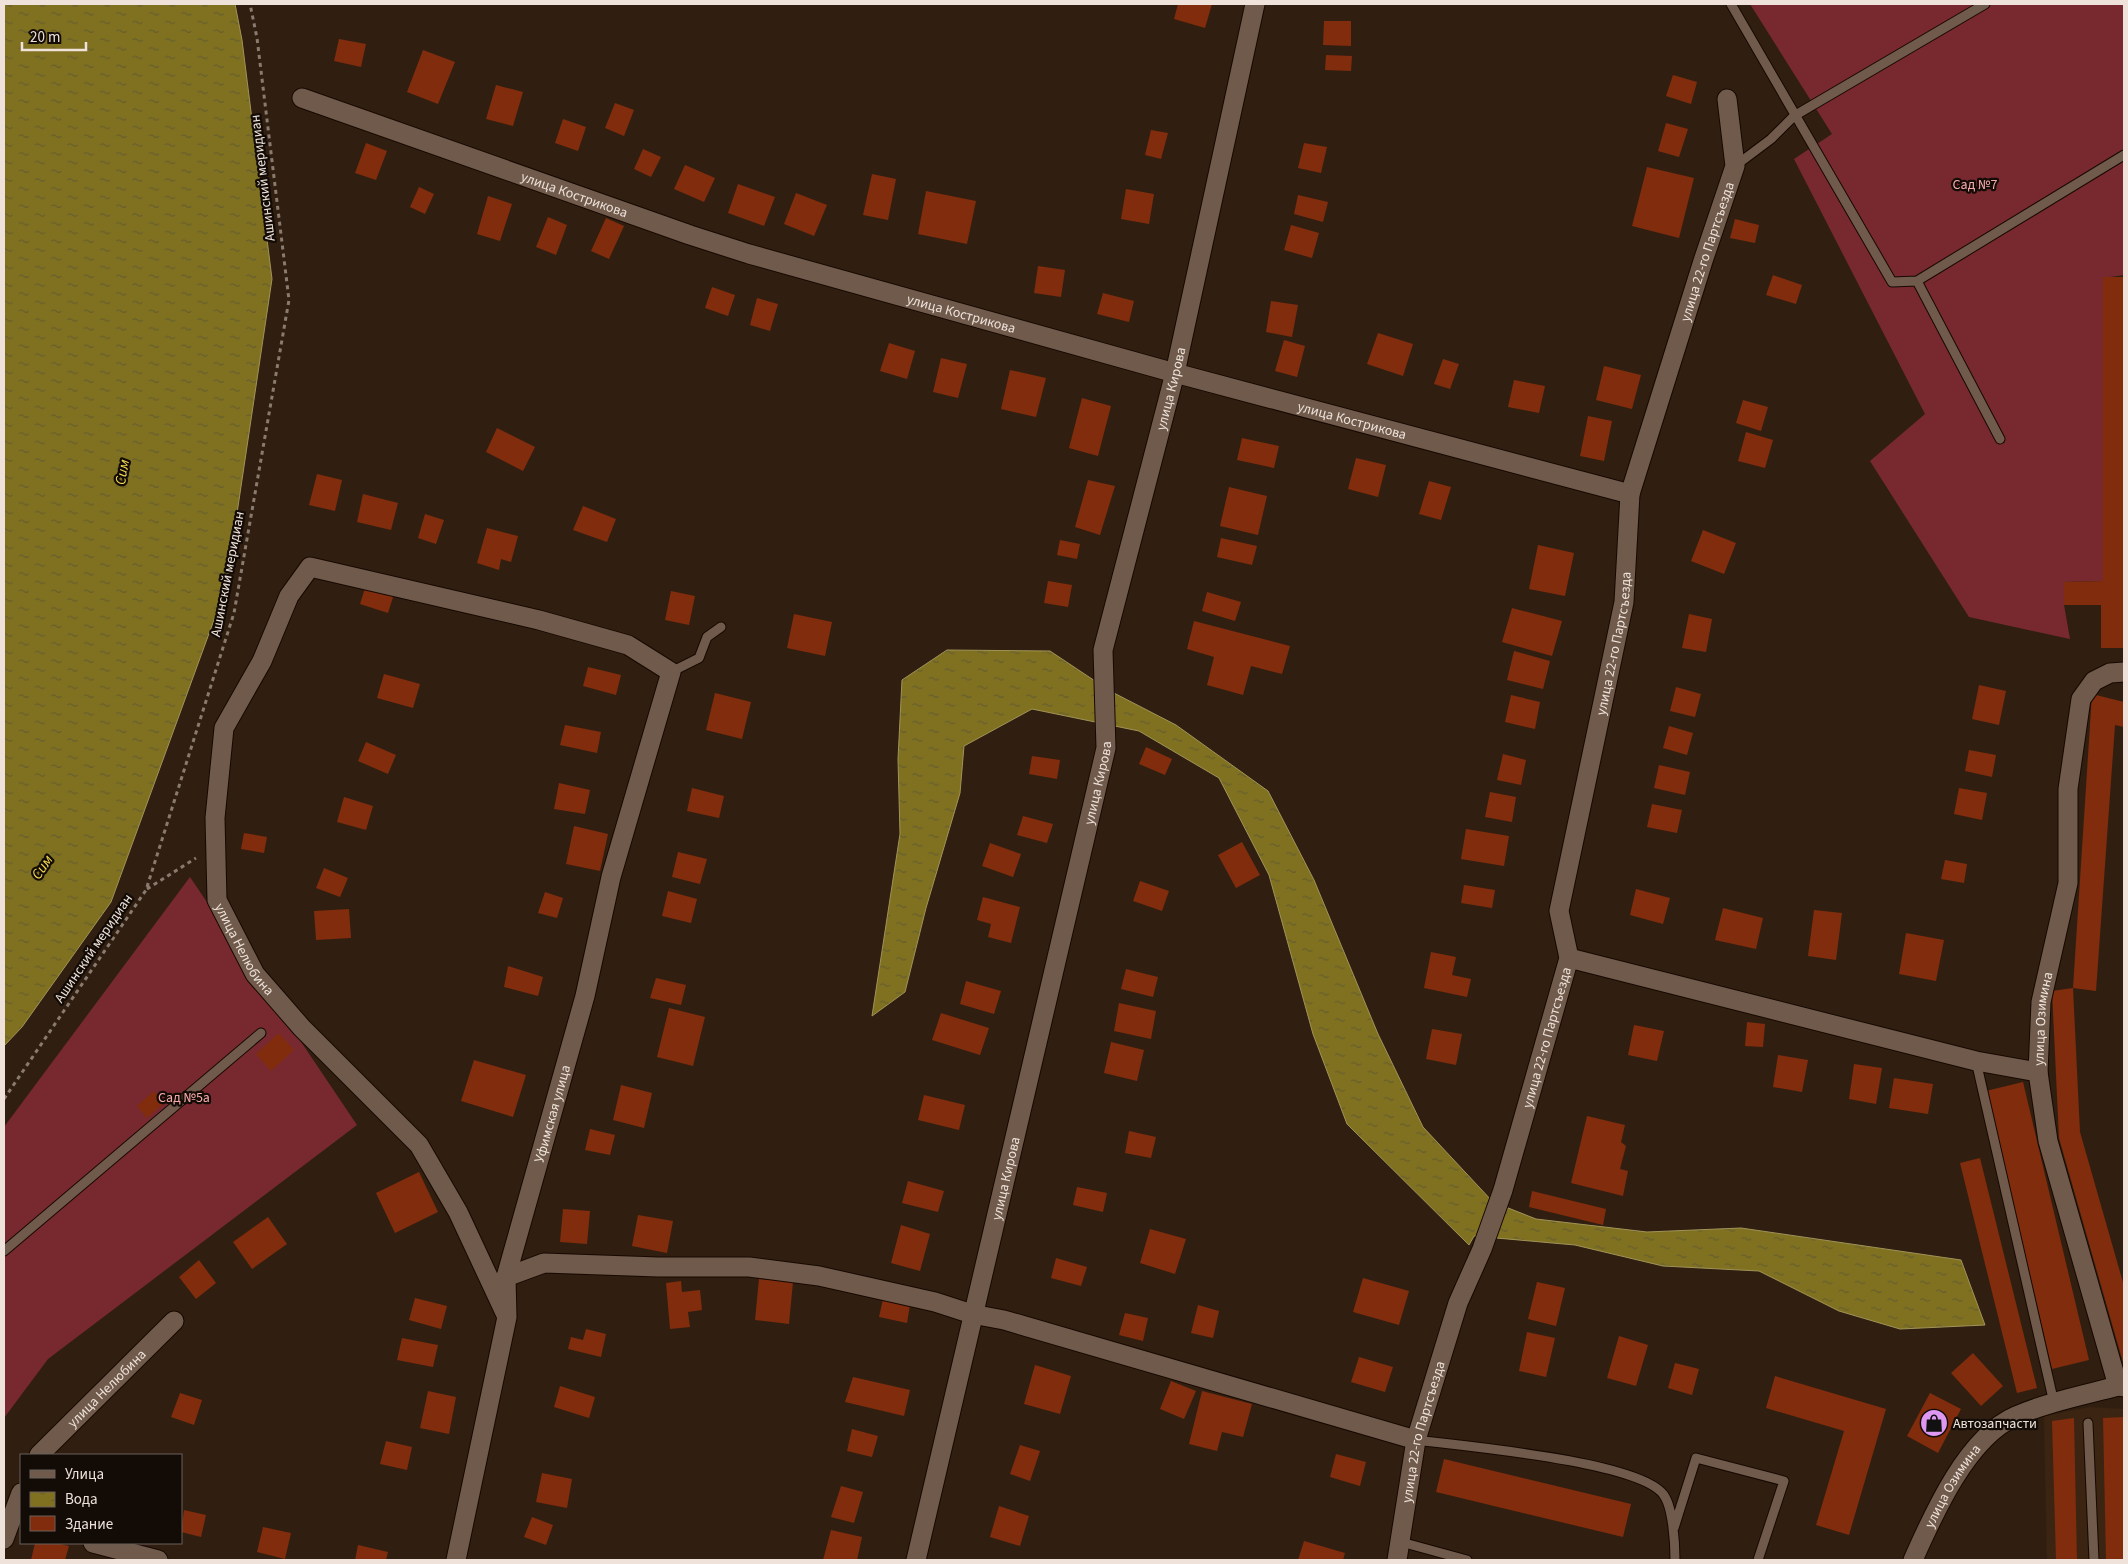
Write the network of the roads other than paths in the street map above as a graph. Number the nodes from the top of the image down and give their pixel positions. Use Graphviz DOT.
graph roads {
  1 [pos="1255,4"];
  2 [pos="1731,4"];
  3 [pos="1985,4"];
  4 [pos="302,98"];
  5 [pos="1727,99"];
  6 [pos="1794,116"];
  7 [pos="2124,155"];
  8 [pos="1735,166"];
  9 [pos="1917,282"];
  10 [pos="1174,373"];
  11 [pos="2000,439"];
  12 [pos="1630,494"];
  13 [pos="721,627"];
  14 [pos="671,672"];
  15 [pos="2124,672"];
  16 [pos="1570,958"];
  17 [pos="261,1033"];
  18 [pos="1976,1061"];
  19 [pos="2038,1072"];
  20 [pos="4,1250"];
  21 [pos="506,1277"];
  22 [pos="972,1314"];
  23 [pos="507,1318"];
  24 [pos="174,1321"];
  25 [pos="2121,1386"];
  26 [pos="2054,1403"];
  27 [pos="2088,1423"];
  28 [pos="1416,1440"];
  29 [pos="39,1454"];
  30 [pos="20,1498"];
  31 [pos="16,1522"];
  32 [pos="1674,1528"];
  33 [pos="4,1539"];
  34 [pos="97,1544"];
  35 [pos="1399,1551"];
  36 [pos="158,1560"];
  37 [pos="456,1560"];
  38 [pos="916,1560"];
  39 [pos="1467,1560"];
  40 [pos="1675,1560"];
  41 [pos="1758,1560"];
  42 [pos="1914,1560"];
  43 [pos="2094,1560"];
  1 -- 10 [label="street, улица Кирова"];
  2 -- 6 [label="lane"];
  3 -- 6 [label="lane"];
  4 -- 10 [label="street, улица Кострикова"];
  5 -- 8 [label="street, улица 22-го Партсъезда"];
  6 -- 8 [label="lane"];
  6 -- 9 [label="lane"];
  7 -- 9 [label="lane"];
  8 -- 12 [label="street, улица 22-го Партсъезда"];
  9 -- 11 [label="lane"];
  10 -- 12 [label="street, улица Кострикова"];
  10 -- 22 [label="street, улица Кирова"];
  12 -- 16 [label="street, улица 22-го Партсъезда"];
  13 -- 14 [label="lane"];
  14 -- 21 [label="street, Уфимская улица"];
  14 -- 23 [label="street, улица Нелюбина"];
  15 -- 19 [label="street, улица Озимина"];
  16 -- 18 [label="street"];
  16 -- 28 [label="street, улица 22-го Партсъезда"];
  17 -- 20 [label="lane"];
  18 -- 19 [label="street"];
  18 -- 26 [label="lane"];
  19 -- 25 [label="street, улица Озимина"];
  21 -- 22 [label="street"];
  21 -- 23 [label="street, Уфимская улица"];
  22 -- 28 [label="street"];
  22 -- 38 [label="street, улица Кирова"];
  23 -- 37 [label="street, Уфимская улица"];
  24 -- 29 [label="street, улица Нелюбина"];
  25 -- 26 [label="street, улица Озимина"];
  26 -- 42 [label="street, улица Озимина"];
  27 -- 43 [label="lane"];
  28 -- 32 [label="lane"];
  28 -- 35 [label="street, улица 22-го Партсъезда"];
  30 -- 31 [label="street"];
  31 -- 33 [label="street"];
  32 -- 40 [label="lane"];
  32 -- 41 [label="lane"];
  34 -- 36 [label="street"];
  35 -- 39 [label="lane"];
}
